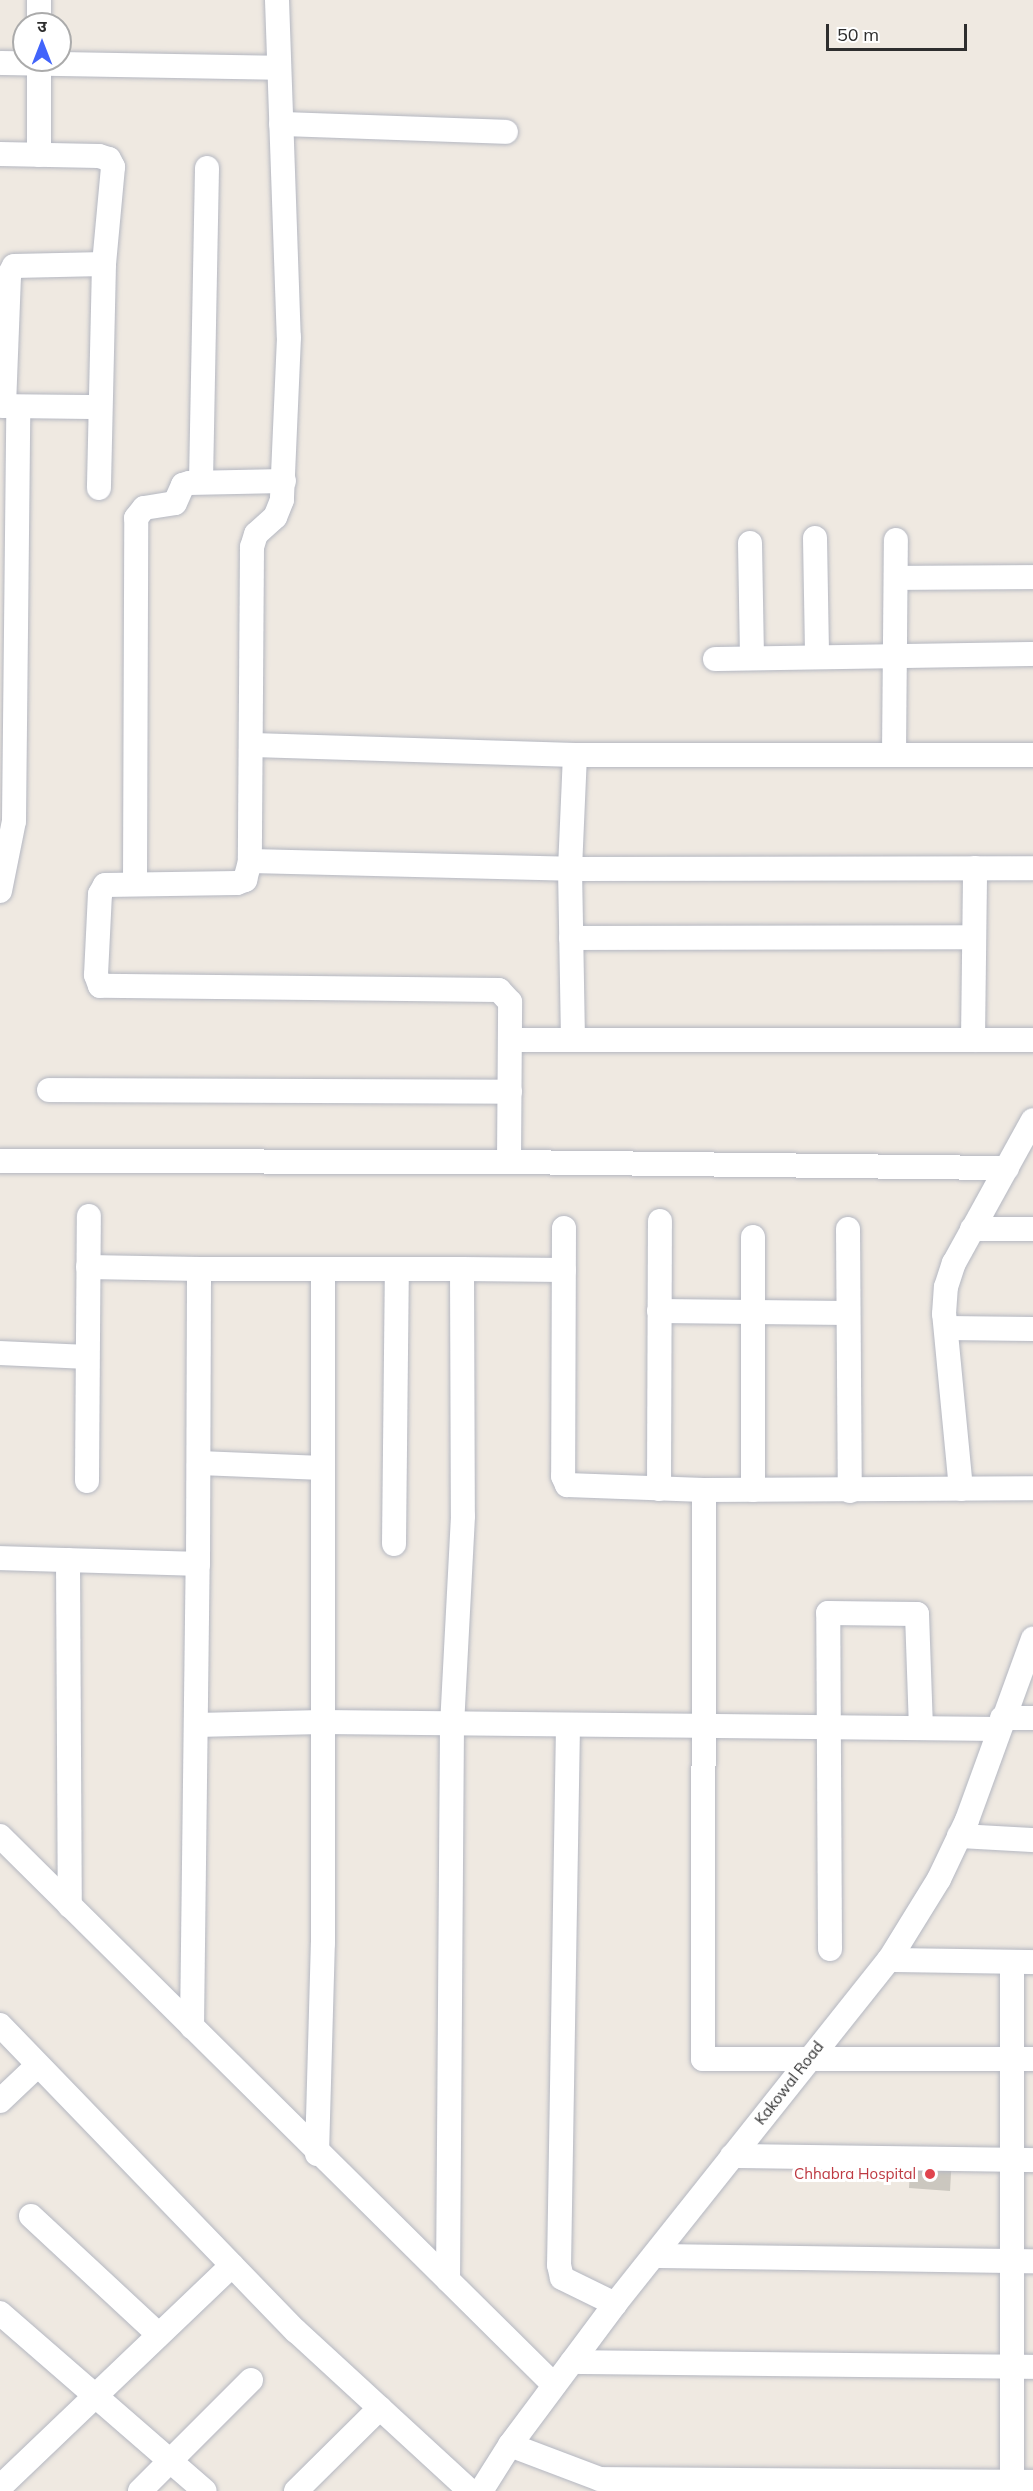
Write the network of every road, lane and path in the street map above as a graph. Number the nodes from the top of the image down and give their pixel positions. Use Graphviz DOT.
graph roads {
  1 [pos="277,0"];
  2 [pos="72,62"];
  3 [pos="278,68"];
  4 [pos="39,72"];
  5 [pos="281,124"];
  6 [pos="506,132"];
  7 [pos="0,154"];
  8 [pos="39,155"];
  9 [pos="207,168"];
  10 [pos="104,264"];
  11 [pos="7,407"];
  12 [pos="99,407"];
  13 [pos="201,481"];
  14 [pos="284,481"];
  15 [pos="99,488"];
  16 [pos="815,538"];
  17 [pos="897,540"];
  18 [pos="750,543"];
  19 [pos="896,578"];
  20 [pos="1033,578"];
  21 [pos="1033,654"];
  22 [pos="894,656"];
  23 [pos="817,657"];
  24 [pos="752,658"];
  25 [pos="715,659"];
  26 [pos="253,745"];
  27 [pos="1033,754"];
  28 [pos="575,755"];
  29 [pos="894,755"];
  30 [pos="250,861"];
  31 [pos="975,868"];
  32 [pos="1033,868"];
  33 [pos="570,869"];
  34 [pos="135,882"];
  35 [pos="0,891"];
  36 [pos="974,937"];
  37 [pos="572,938"];
  38 [pos="510,1040"];
  39 [pos="573,1040"];
  40 [pos="973,1040"];
  41 [pos="1033,1040"];
  42 [pos="49,1090"];
  43 [pos="510,1092"];
  44 [pos="1033,1119"];
  45 [pos="1018,1158"];
  46 [pos="0,1161"];
  47 [pos="509,1162"];
  48 [pos="89,1216"];
  49 [pos="660,1221"];
  50 [pos="564,1228"];
  51 [pos="848,1229"];
  52 [pos="972,1229"];
  53 [pos="1033,1229"];
  54 [pos="753,1237"];
  55 [pos="88,1267"];
  56 [pos="199,1269"];
  57 [pos="323,1269"];
  58 [pos="396,1269"];
  59 [pos="462,1269"];
  60 [pos="564,1270"];
  61 [pos="659,1311"];
  62 [pos="754,1311"];
  63 [pos="847,1313"];
  64 [pos="946,1328"];
  65 [pos="1033,1329"];
  66 [pos="0,1353"];
  67 [pos="87,1357"];
  68 [pos="199,1463"];
  69 [pos="322,1468"];
  70 [pos="87,1481"];
  71 [pos="1033,1488"];
  72 [pos="659,1489"];
  73 [pos="961,1489"];
  74 [pos="704,1490"];
  75 [pos="753,1490"];
  76 [pos="850,1491"];
  77 [pos="394,1544"];
  78 [pos="0,1558"];
  79 [pos="69,1560"];
  80 [pos="198,1564"];
  81 [pos="1033,1639"];
  82 [pos="1033,1718"];
  83 [pos="322,1722"];
  84 [pos="1001,1723"];
  85 [pos="452,1724"];
  86 [pos="196,1725"];
  87 [pos="568,1725"];
  88 [pos="827,1727"];
  89 [pos="701,1728"];
  90 [pos="921,1728"];
  91 [pos="0,1836"];
  92 [pos="959,1836"];
  93 [pos="1033,1840"];
  94 [pos="70,1906"];
  95 [pos="830,1949"];
  96 [pos="889,1960"];
  97 [pos="1022,1962"];
  98 [pos="0,2025"];
  99 [pos="192,2027"];
  100 [pos="1022,2059"];
  101 [pos="806,2061"];
  102 [pos="38,2065"];
  103 [pos="0,2101"];
  104 [pos="317,2154"];
  105 [pos="732,2156"];
  106 [pos="1021,2160"];
  107 [pos="31,2216"];
  108 [pos="654,2256"];
  109 [pos="1023,2261"];
  110 [pos="232,2265"];
  111 [pos="448,2280"];
  112 [pos="615,2304"];
  113 [pos="0,2313"];
  114 [pos="158,2334"];
  115 [pos="572,2362"];
  116 [pos="1022,2367"];
  117 [pos="251,2380"];
  118 [pos="554,2385"];
  119 [pos="92,2396"];
  120 [pos="380,2408"];
  121 [pos="510,2445"];
  122 [pos="171,2462"];
  123 [pos="694,2485"];
  124 [pos="1019,2485"];
  125 [pos="0,2487"];
  126 [pos="140,2491"];
  127 [pos="205,2491"];
  128 [pos="296,2491"];
  129 [pos="470,2491"];
  130 [pos="481,2491"];
  1 -- 3 [label="street"];
  2 -- 3 [label="street"];
  3 -- 5 [label="street"];
  4 -- 8 [label="street"];
  5 -- 6 [label="street"];
  5 -- 14 [label="street"];
  7 -- 8 [label="street"];
  8 -- 10 [label="street"];
  9 -- 13 [label="street"];
  10 -- 11 [label="street"];
  10 -- 12 [label="street"];
  11 -- 12 [label="street"];
  11 -- 35 [label="street"];
  12 -- 15 [label="street"];
  13 -- 14 [label="street"];
  13 -- 34 [label="street"];
  14 -- 26 [label="street"];
  16 -- 23 [label="street"];
  17 -- 19 [label="street"];
  18 -- 24 [label="street"];
  19 -- 20 [label="street"];
  19 -- 22 [label="street"];
  21 -- 22 [label="street"];
  22 -- 23 [label="street"];
  22 -- 29 [label="street"];
  23 -- 24 [label="street"];
  24 -- 25 [label="street"];
  26 -- 28 [label="street"];
  26 -- 30 [label="street"];
  27 -- 29 [label="street"];
  28 -- 29 [label="street"];
  28 -- 33 [label="street"];
  30 -- 33 [label="street"];
  30 -- 34 [label="street"];
  31 -- 32 [label="street"];
  31 -- 33 [label="street"];
  31 -- 36 [label="street"];
  33 -- 37 [label="street"];
  34 -- 38 [label="street"];
  36 -- 37 [label="street"];
  36 -- 40 [label="street"];
  37 -- 39 [label="street"];
  38 -- 39 [label="street"];
  38 -- 43 [label="street"];
  39 -- 40 [label="street"];
  40 -- 41 [label="street"];
  42 -- 43 [label="street"];
  43 -- 47 [label="street"];
  44 -- 45 [label="street"];
  45 -- 47 [label="street"];
  45 -- 52 [label="street"];
  46 -- 47 [label="street"];
  48 -- 55 [label="street"];
  49 -- 61 [label="street"];
  50 -- 60 [label="street"];
  51 -- 63 [label="street"];
  52 -- 53 [label="street"];
  52 -- 64 [label="street"];
  54 -- 62 [label="street"];
  55 -- 56 [label="street"];
  55 -- 67 [label="street"];
  56 -- 57 [label="street"];
  56 -- 68 [label="street"];
  57 -- 58 [label="street"];
  57 -- 69 [label="street"];
  58 -- 59 [label="street"];
  58 -- 77 [label="street"];
  59 -- 60 [label="street"];
  59 -- 85 [label="street"];
  60 -- 72 [label="street"];
  61 -- 62 [label="street"];
  61 -- 72 [label="street"];
  62 -- 63 [label="street"];
  62 -- 75 [label="street"];
  63 -- 76 [label="street"];
  64 -- 65 [label="street"];
  64 -- 73 [label="street"];
  66 -- 67 [label="street"];
  67 -- 70 [label="street"];
  68 -- 69 [label="street"];
  68 -- 80 [label="street"];
  69 -- 83 [label="street"];
  71 -- 73 [label="street"];
  72 -- 74 [label="street"];
  73 -- 76 [label="street"];
  74 -- 75 [label="street"];
  74 -- 89 [label="street"];
  75 -- 76 [label="street"];
  78 -- 79 [label="street"];
  79 -- 80 [label="street"];
  79 -- 94 [label="street"];
  80 -- 86 [label="street"];
  81 -- 84 [label="street, Kakowal Road"];
  82 -- 84 [label="street"];
  83 -- 85 [label="street"];
  83 -- 86 [label="street"];
  83 -- 104 [label="street"];
  84 -- 90 [label="street"];
  84 -- 92 [label="street, Kakowal Road"];
  85 -- 87 [label="street"];
  85 -- 111 [label="street"];
  86 -- 99 [label="street"];
  87 -- 89 [label="street"];
  87 -- 112 [label="street"];
  88 -- 89 [label="street"];
  88 -- 90 [label="street"];
  88 -- 90 [label="street"];
  88 -- 95 [label="street"];
  89 -- 101 [label="street"];
  91 -- 94 [label="street"];
  92 -- 93 [label="street"];
  92 -- 96 [label="street, Kakowal Road"];
  94 -- 99 [label="street"];
  96 -- 97 [label="street"];
  96 -- 101 [label="street, Kakowal Road"];
  97 -- 100 [label="street"];
  98 -- 102 [label="street"];
  99 -- 104 [label="street"];
  100 -- 101 [label="street"];
  100 -- 106 [label="street"];
  101 -- 105 [label="street, Kakowal Road"];
  102 -- 103 [label="street"];
  102 -- 110 [label="street"];
  104 -- 111 [label="street"];
  105 -- 106 [label="street"];
  105 -- 108 [label="street, Kakowal Road"];
  106 -- 109 [label="street"];
  107 -- 114 [label="street"];
  108 -- 109 [label="street"];
  108 -- 112 [label="street, Kakowal Road"];
  109 -- 116 [label="street"];
  110 -- 114 [label="street"];
  110 -- 120 [label="street"];
  111 -- 118 [label="street"];
  112 -- 115 [label="street, Kakowal Road"];
  113 -- 119 [label="street"];
  114 -- 119 [label="street"];
  115 -- 116 [label="street"];
  115 -- 118 [label="street, Kakowal Road"];
  116 -- 124 [label="street"];
  117 -- 122 [label="street"];
  118 -- 121 [label="street, Kakowal Road"];
  119 -- 122 [label="street"];
  119 -- 125 [label="street"];
  120 -- 128 [label="street"];
  120 -- 129 [label="street"];
  121 -- 123 [label="street"];
  121 -- 130 [label="street, Kakowal Road"];
  122 -- 126 [label="street"];
  122 -- 127 [label="street"];
  123 -- 124 [label="street"];
}
